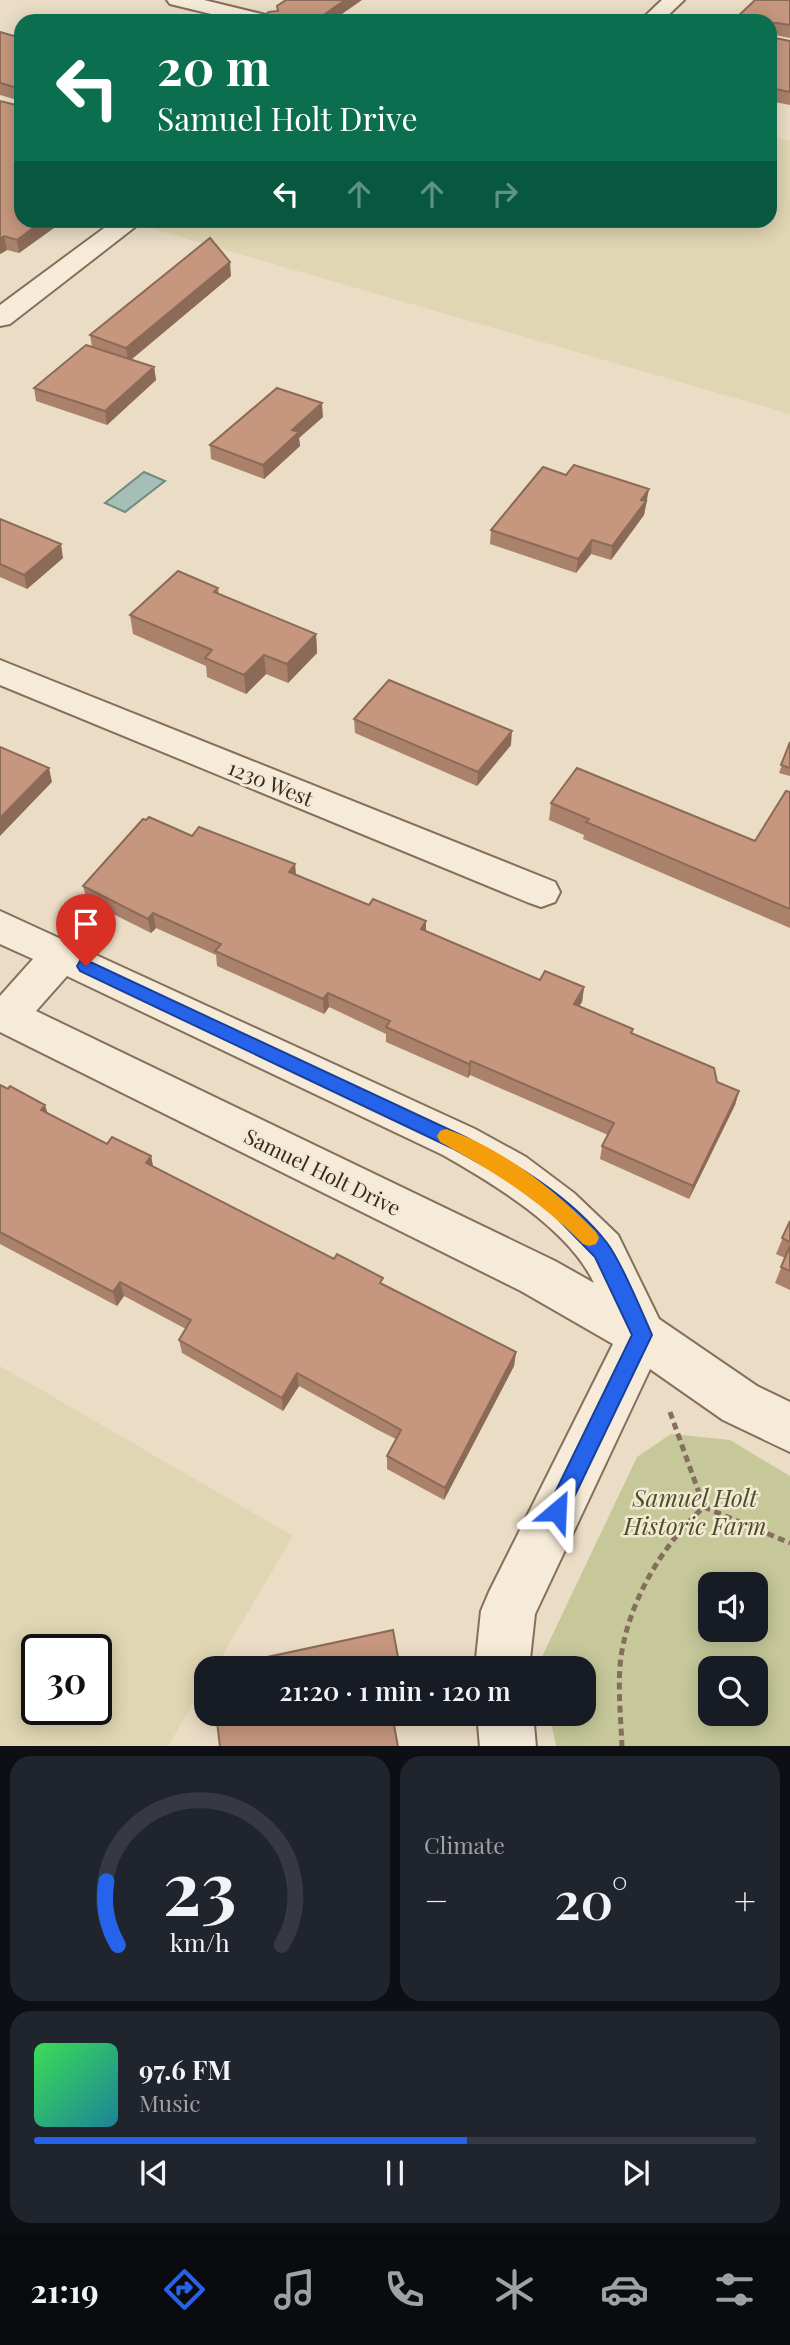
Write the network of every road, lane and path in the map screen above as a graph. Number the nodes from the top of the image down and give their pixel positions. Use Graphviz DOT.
graph roads {
  1 [pos="177,0"];
  2 [pos="237,14"];
  3 [pos="121,228"];
  4 [pos="5,309"];
  5 [pos="0,672"];
  6 [pos="541,892"];
  7 [pos="0,926"];
  8 [pos="61,954"];
  9 [pos="3,1015"];
  10 [pos="642,1335"];
  11 [pos="669,1409"];
  12 [pos="790,1428"];
  13 [pos="704,1507"];
  14 [pos="790,1543"];
  15 [pos="503,1656"];
  16 [pos="506,1726"];
  17 [pos="508,1746"];
  18 [pos="622,1746"];
  1 -- 2 [label="street"];
  3 -- 4 [label="street"];
  5 -- 6 [label="street, 1230 West"];
  7 -- 8 [label="street"];
  8 -- 9 [label="street"];
  8 -- 10 [label="street"];
  9 -- 10 [label="street, Samuel Holt Drive"];
  10 -- 12 [label="street, Samuel Holt Drive"];
  10 -- 15 [label="street"];
  11 -- 13 [label="path"];
  13 -- 14 [label="path"];
  13 -- 18 [label="path"];
  16 -- 17 [label="street"];
}
